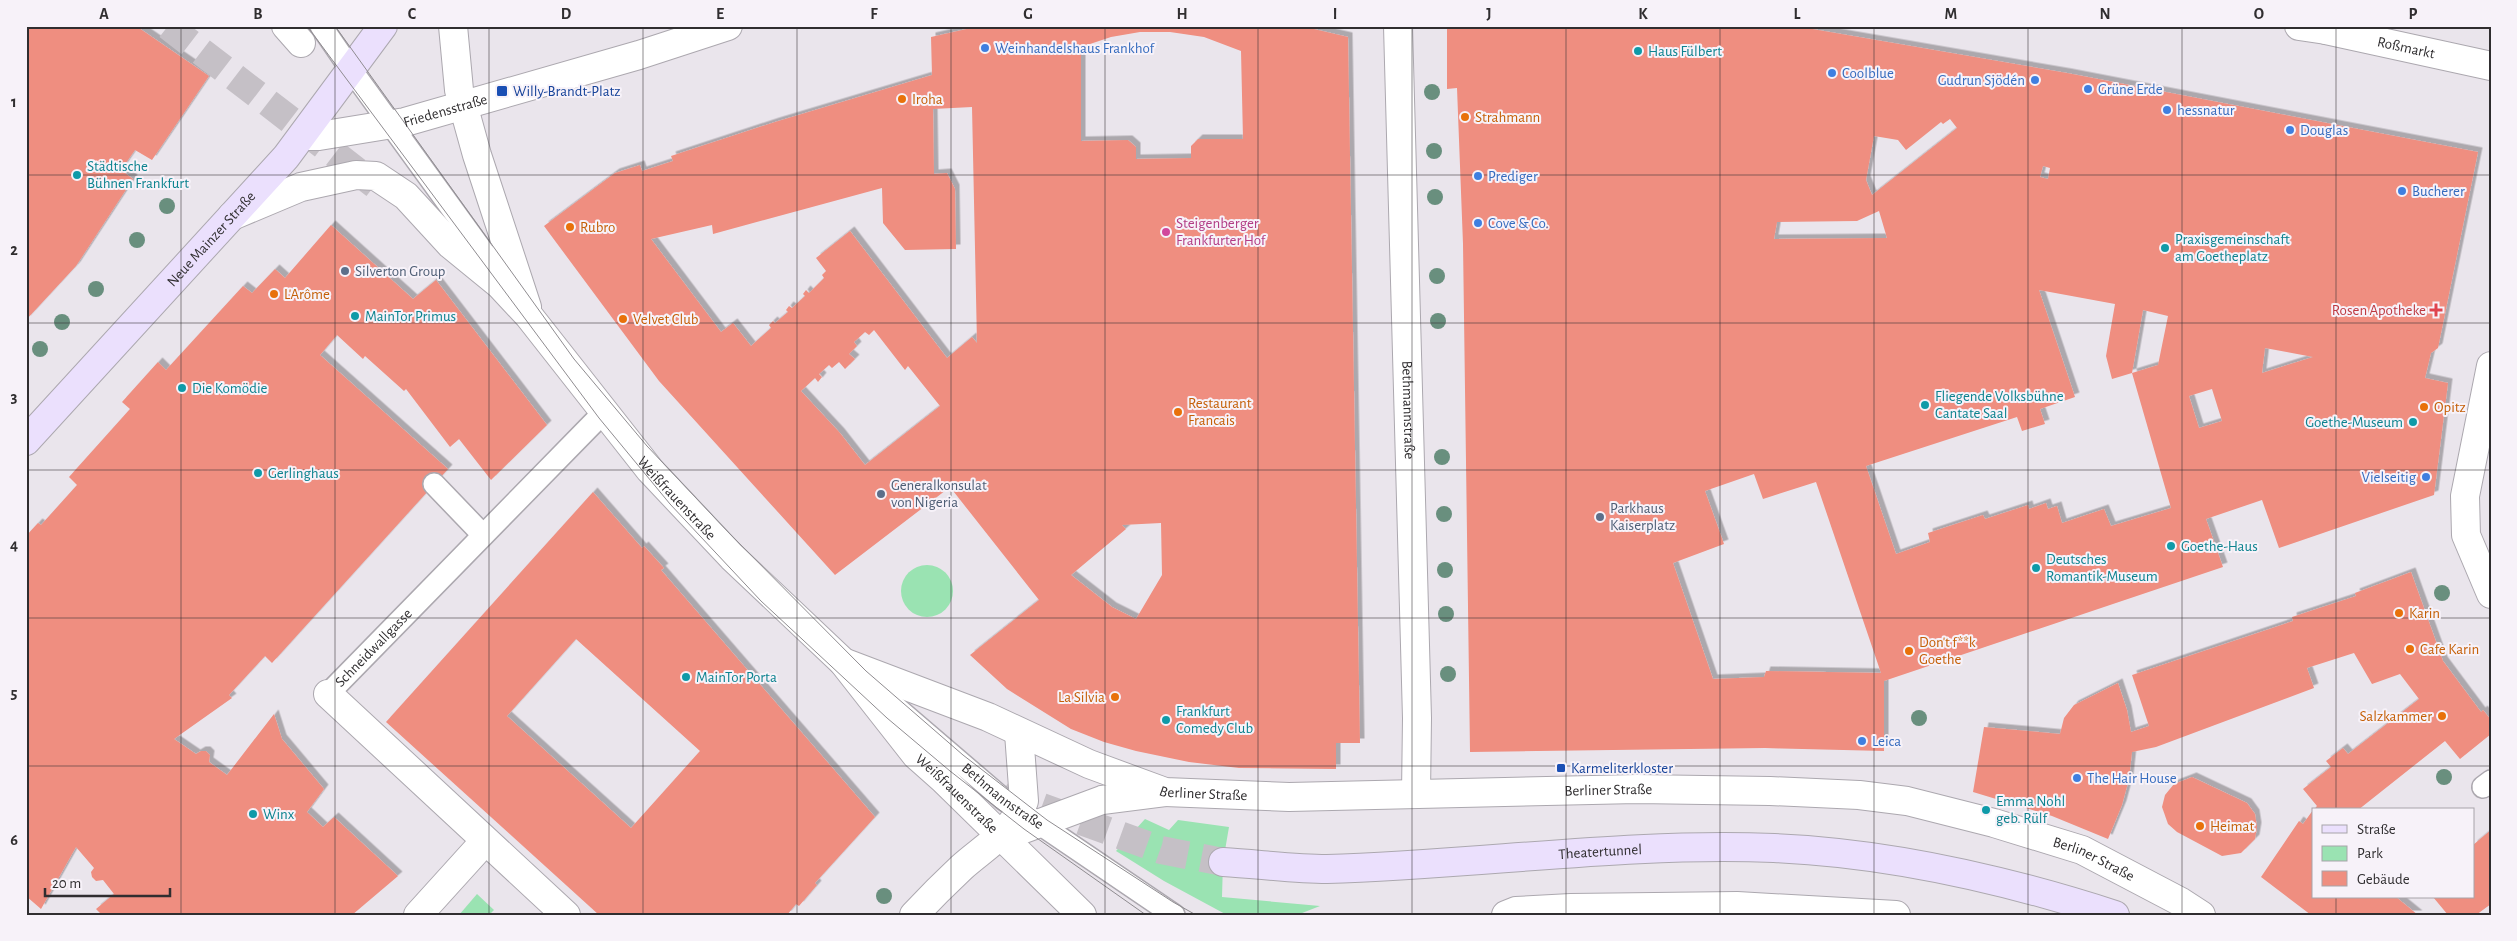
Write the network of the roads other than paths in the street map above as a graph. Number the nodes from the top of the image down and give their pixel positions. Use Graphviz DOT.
graph roads {
  1 [pos="383,26"];
  2 [pos="453,26"];
  3 [pos="728,26"];
  4 [pos="1398,26"];
  5 [pos="2299,26"];
  6 [pos="2326,28"];
  7 [pos="308,32"];
  8 [pos="2491,66"];
  9 [pos="352,71"];
  10 [pos="464,106"];
  11 [pos="391,124"];
  12 [pos="303,136"];
  13 [pos="232,216"];
  14 [pos="530,316"];
  15 [pos="2491,366"];
  16 [pos="604,412"];
  17 [pos="26,441"];
  18 [pos="434,484"];
  19 [pos="483,535"];
  20 [pos="2478,536"];
  21 [pos="2491,594"];
  22 [pos="843,662"];
  23 [pos="328,694"];
  24 [pos="1019,733"];
  25 [pos="1165,792"];
  26 [pos="1416,794"];
  27 [pos="1029,818"];
  28 [pos="1000,835"];
  29 [pos="485,841"];
  30 [pos="1224,862"];
  31 [pos="1975,877"];
  32 [pos="1869,914"];
  33 [pos="418,915"];
  34 [pos="566,915"];
  35 [pos="914,915"];
  36 [pos="1082,915"];
  37 [pos="1174,915"];
  38 [pos="1506,915"];
  39 [pos="1896,915"];
  40 [pos="2063,915"];
  41 [pos="2115,915"];
  42 [pos="2201,915"];
  1 -- 9 [label="main road, Neue Mainzer Straße"];
  2 -- 10 [label="street, Weißfrauenstraße"];
  3 -- 10 [label="street, Friedensstraße"];
  4 -- 26 [label="street, Bethmannstraße"];
  5 -- 6 [label="street, Roßmarkt"];
  6 -- 8 [label="street, Roßmarkt"];
  7 -- 9 [label="lane"];
  9 -- 11 [label="lane"];
  9 -- 12 [label="main road, Neue Mainzer Straße"];
  10 -- 11 [label="street, Friedensstraße"];
  10 -- 14 [label="street, Weißfrauenstraße"];
  11 -- 12 [label="street, Friedensstraße"];
  11 -- 14 [label="lane"];
  12 -- 13 [label="main road, Neue Mainzer Straße"];
  13 -- 14 [label="street, Weißfrauenstraße"];
  13 -- 17 [label="main road, Neue Mainzer Straße"];
  14 -- 16 [label="street, Weißfrauenstraße"];
  15 -- 20 [label="street"];
  16 -- 19 [label="lane, Schneidwallgasse"];
  16 -- 22 [label="street, Weißfrauenstraße"];
  18 -- 19 [label="lane"];
  19 -- 23 [label="lane, Schneidwallgasse"];
  20 -- 21 [label="street"];
  22 -- 24 [label="street, Weißfrauenstraße"];
  22 -- 27 [label="lane, Bethmannstraße"];
  22 -- 28 [label="street, Weißfrauenstraße"];
  23 -- 29 [label="street, Schneidwallgasse"];
  24 -- 25 [label="street, Weißfrauenstraße"];
  24 -- 27 [label="street"];
  25 -- 26 [label="street, Berliner Straße"];
  25 -- 27 [label="street, Berliner Straße"];
  26 -- 42 [label="street, Berliner Straße"];
  27 -- 28 [label="street, Berliner Straße"];
  27 -- 37 [label="lane, Bethmannstraße"];
  28 -- 35 [label="street"];
  28 -- 36 [label="street, Weißfrauenstraße"];
  29 -- 33 [label="street"];
  29 -- 34 [label="street, Schneidwallgasse"];
  30 -- 31 [label="main road, Theatertunnel"];
  31 -- 40 [label="main road, Theatertunnel"];
  31 -- 41 [label="main road, Theatertunnel"];
  32 -- 38 [label="street"];
  32 -- 39 [label="street"];
}
